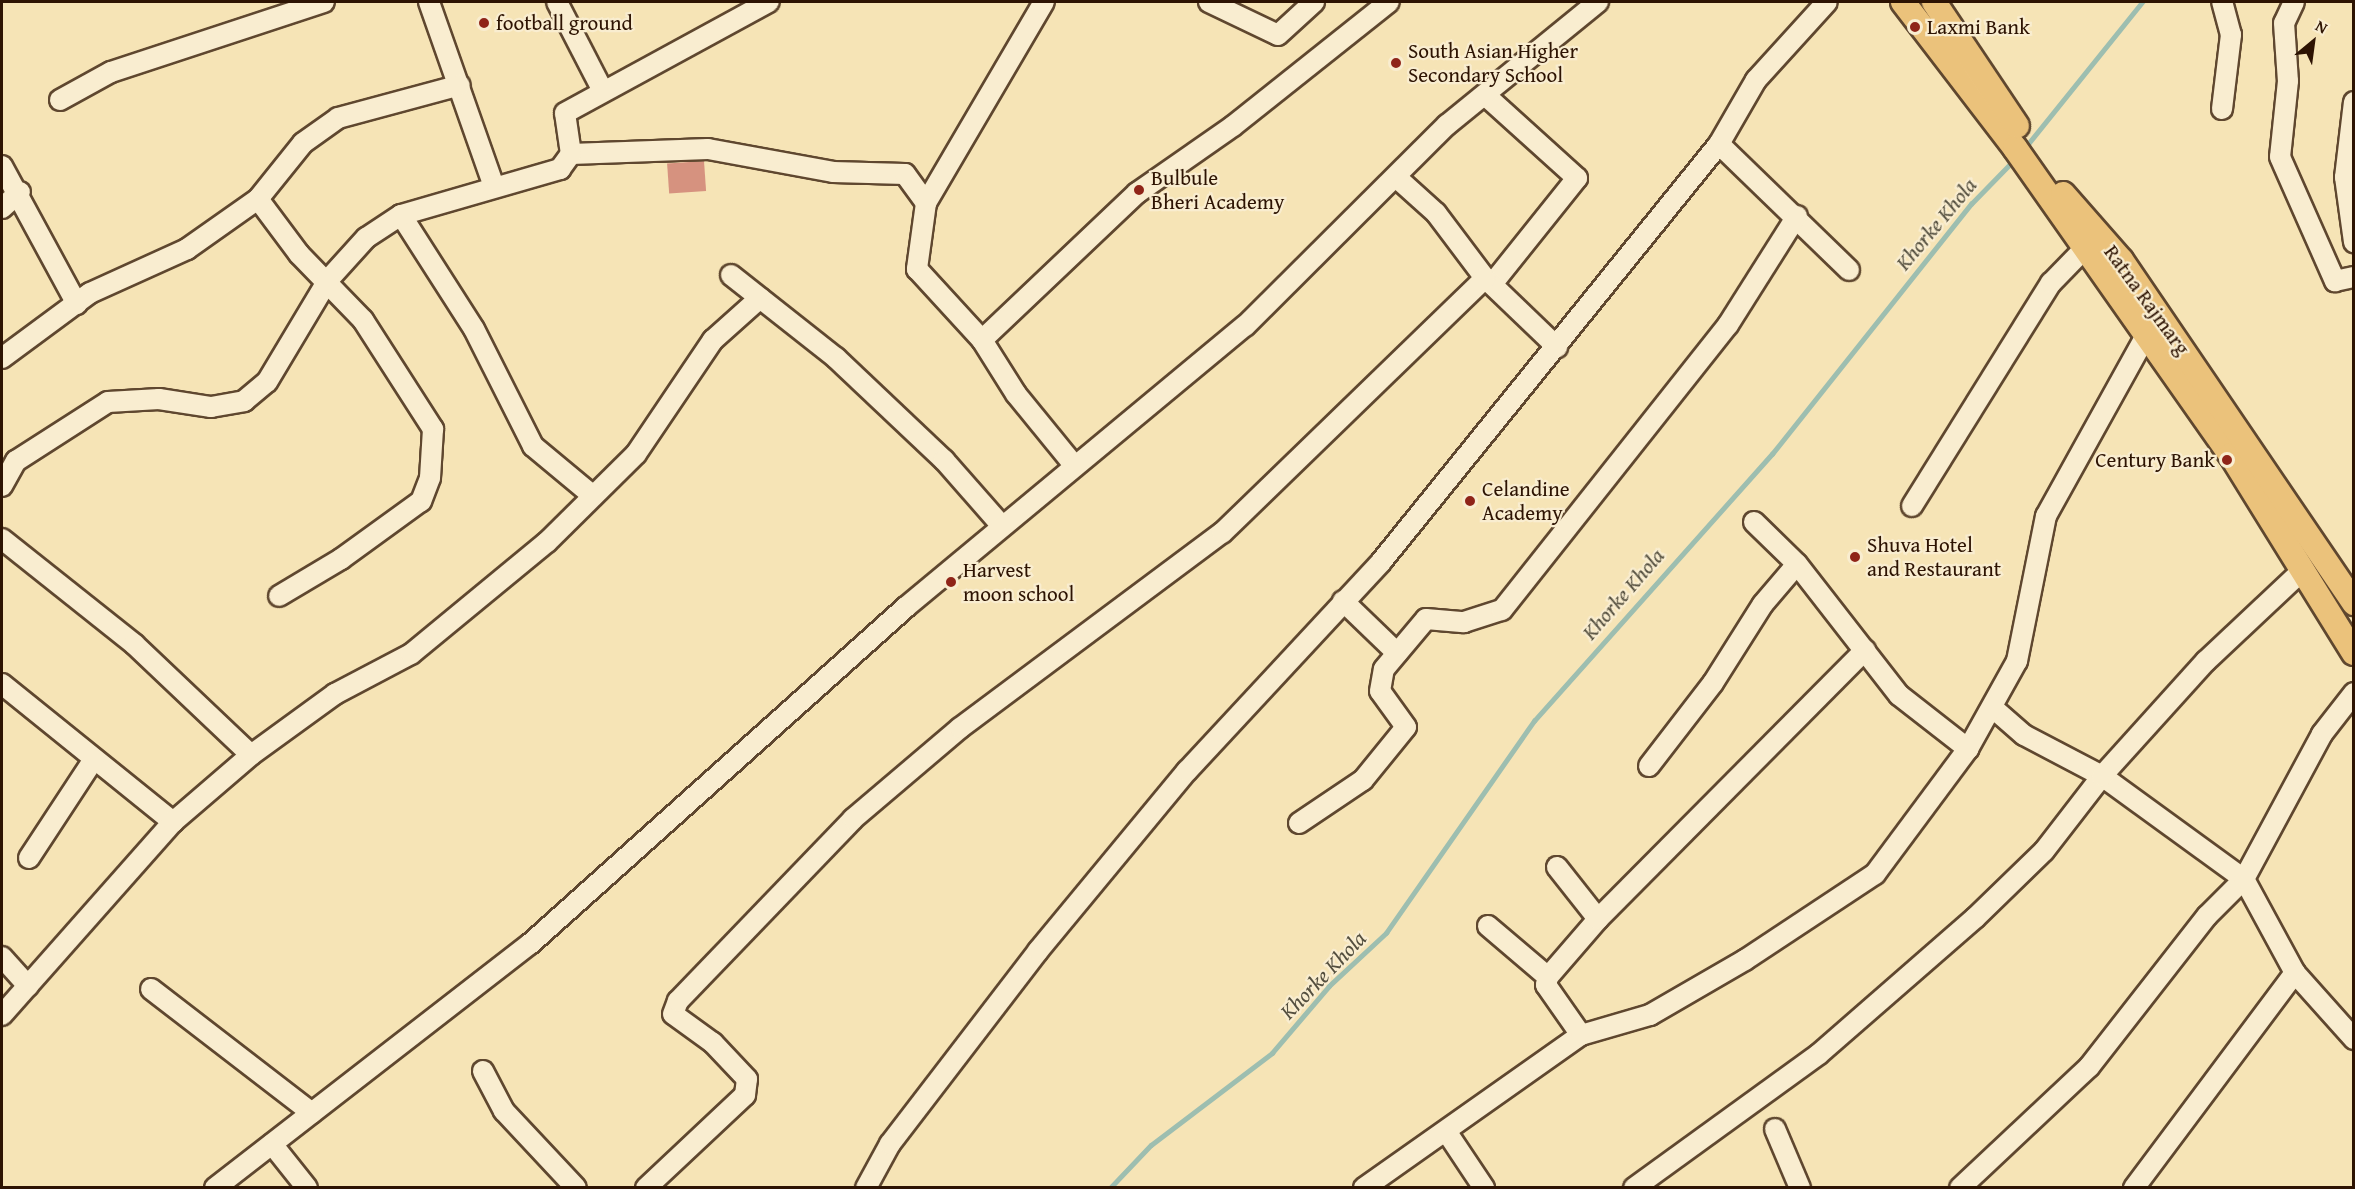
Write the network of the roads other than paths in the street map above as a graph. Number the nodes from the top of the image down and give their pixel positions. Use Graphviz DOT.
graph roads {
  1 [pos="429,2"];
  2 [pos="556,2"];
  3 [pos="769,2"];
  4 [pos="1044,2"];
  5 [pos="1209,2"];
  6 [pos="1314,2"];
  7 [pos="1389,2"];
  8 [pos="1598,2"];
  9 [pos="1827,2"];
  10 [pos="1903,2"];
  11 [pos="1934,2"];
  12 [pos="2222,2"];
  13 [pos="2294,2"];
  14 [pos="318,3"];
  15 [pos="460,85"];
  16 [pos="602,89"];
  17 [pos="1485,95"];
  18 [pos="60,100"];
  19 [pos="2354,102"];
  20 [pos="2222,109"];
  21 [pos="2019,141"];
  22 [pos="1719,144"];
  23 [pos="571,154"];
  24 [pos="2,166"];
  25 [pos="1396,177"];
  26 [pos="2044,182"];
  27 [pos="494,187"];
  28 [pos="20,192"];
  29 [pos="258,199"];
  30 [pos="926,203"];
  31 [pos="2,208"];
  32 [pos="401,214"];
  33 [pos="1797,216"];
  34 [pos="2354,242"];
  35 [pos="2085,248"];
  36 [pos="1849,270"];
  37 [pos="731,275"];
  38 [pos="2354,277"];
  39 [pos="328,280"];
  40 [pos="1488,281"];
  41 [pos="760,298"];
  42 [pos="76,304"];
  43 [pos="2147,334"];
  44 [pos="982,340"];
  45 [pos="1557,347"];
  46 [pos="2,358"];
  47 [pos="1074,465"];
  48 [pos="2,486"];
  49 [pos="592,495"];
  50 [pos="1912,506"];
  51 [pos="1754,522"];
  52 [pos="1002,526"];
  53 [pos="2,539"];
  54 [pos="1797,564"];
  55 [pos="2303,570"];
  56 [pos="2351,593"];
  57 [pos="279,596"];
  58 [pos="1343,601"];
  59 [pos="1865,650"];
  60 [pos="1397,653"];
  61 [pos="2354,653"];
  62 [pos="2,684"];
  63 [pos="2354,693"];
  64 [pos="1992,708"];
  65 [pos="1968,749"];
  66 [pos="251,754"];
  67 [pos="94,759"];
  68 [pos="1649,766"];
  69 [pos="2102,776"];
  70 [pos="173,822"];
  71 [pos="1299,823"];
  72 [pos="29,858"];
  73 [pos="1557,867"];
  74 [pos="2244,879"];
  75 [pos="1598,919"];
  76 [pos="1488,926"];
  77 [pos="2,957"];
  78 [pos="2295,973"];
  79 [pos="1548,977"];
  80 [pos="28,986"];
  81 [pos="151,989"];
  82 [pos="2,1015"];
  83 [pos="1581,1035"];
  84 [pos="2354,1039"];
  85 [pos="483,1071"];
  86 [pos="312,1113"];
  87 [pos="1775,1129"];
  88 [pos="1446,1131"];
  89 [pos="272,1144"];
  90 [pos="215,1188"];
  91 [pos="306,1188"];
  92 [pos="576,1188"];
  93 [pos="646,1188"];
  94 [pos="866,1188"];
  95 [pos="1364,1188"];
  96 [pos="1484,1188"];
  97 [pos="1634,1188"];
  98 [pos="1800,1188"];
  99 [pos="1960,1188"];
  100 [pos="2134,1188"];
  1 -- 15 [label="street"];
  2 -- 16 [label="street"];
  3 -- 16 [label="street"];
  4 -- 30 [label="street"];
  5 -- 6 [label="street"];
  7 -- 44 [label="street"];
  8 -- 17 [label="street"];
  9 -- 22 [label="street"];
  10 -- 21 [label="main road"];
  11 -- 21 [label="main road, Ratna Rajmarg"];
  12 -- 20 [label="street"];
  13 -- 38 [label="street"];
  14 -- 18 [label="street"];
  15 -- 27 [label="street"];
  15 -- 29 [label="street"];
  16 -- 23 [label="street"];
  17 -- 25 [label="street"];
  17 -- 40 [label="street"];
  19 -- 34 [label="street"];
  21 -- 26 [label="main road, Ratna Rajmarg"];
  22 -- 33 [label="street"];
  22 -- 45 [label="street"];
  23 -- 27 [label="street"];
  23 -- 30 [label="street"];
  24 -- 28 [label="street"];
  25 -- 40 [label="street"];
  25 -- 47 [label="street"];
  26 -- 35 [label="main road, Ratna Rajmarg"];
  26 -- 56 [label="main road, Ratna Rajmarg"];
  27 -- 32 [label="street"];
  28 -- 31 [label="street"];
  28 -- 42 [label="street"];
  29 -- 39 [label="street"];
  29 -- 42 [label="street"];
  30 -- 44 [label="street"];
  32 -- 39 [label="street"];
  32 -- 49 [label="street"];
  33 -- 36 [label="street"];
  33 -- 60 [label="street"];
  35 -- 43 [label="main road, Ratna Rajmarg"];
  35 -- 50 [label="street"];
  37 -- 41 [label="street"];
  39 -- 48 [label="street"];
  39 -- 57 [label="street"];
  40 -- 45 [label="street"];
  40 -- 93 [label="street"];
  41 -- 49 [label="street"];
  41 -- 52 [label="street"];
  42 -- 46 [label="street"];
  43 -- 55 [label="main road, Ratna Rajmarg"];
  43 -- 64 [label="street"];
  44 -- 47 [label="street"];
  45 -- 58 [label="street"];
  47 -- 52 [label="street"];
  49 -- 66 [label="street"];
  51 -- 54 [label="street"];
  52 -- 86 [label="street"];
  53 -- 66 [label="street"];
  54 -- 59 [label="street"];
  54 -- 68 [label="street"];
  55 -- 61 [label="main road, Ratna Rajmarg"];
  55 -- 69 [label="street"];
  58 -- 60 [label="street"];
  58 -- 94 [label="street"];
  59 -- 65 [label="street"];
  59 -- 75 [label="street"];
  60 -- 71 [label="street"];
  62 -- 67 [label="street"];
  63 -- 74 [label="street"];
  64 -- 65 [label="street"];
  64 -- 69 [label="street"];
  65 -- 83 [label="street"];
  66 -- 70 [label="street"];
  67 -- 70 [label="street"];
  67 -- 72 [label="street"];
  69 -- 74 [label="street"];
  69 -- 97 [label="street"];
  70 -- 80 [label="street"];
  73 -- 75 [label="street"];
  74 -- 78 [label="street"];
  74 -- 99 [label="street"];
  75 -- 79 [label="street"];
  76 -- 79 [label="street"];
  77 -- 80 [label="street"];
  78 -- 84 [label="street"];
  78 -- 100 [label="street"];
  79 -- 83 [label="street"];
  80 -- 82 [label="street"];
  81 -- 86 [label="street"];
  83 -- 88 [label="street"];
  85 -- 92 [label="street"];
  86 -- 89 [label="street"];
  87 -- 98 [label="street"];
  88 -- 95 [label="street"];
  88 -- 96 [label="street"];
  89 -- 90 [label="street"];
  89 -- 91 [label="street"];
}
